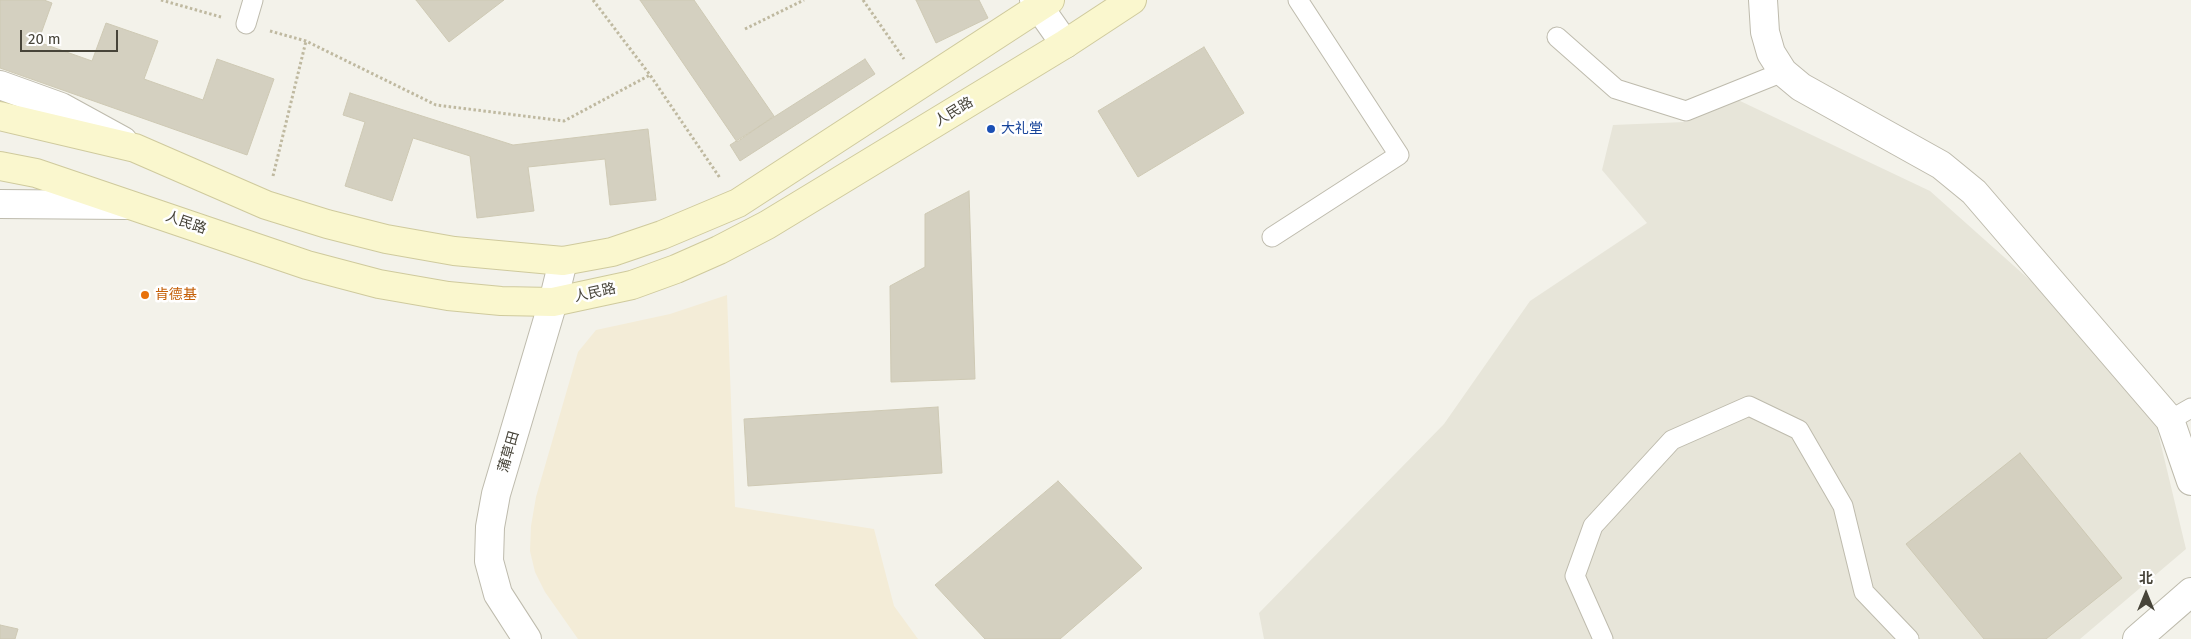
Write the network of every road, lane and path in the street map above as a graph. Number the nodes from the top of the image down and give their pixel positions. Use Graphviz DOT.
graph roads {
  1 [pos="161,0"];
  2 [pos="253,0"];
  3 [pos="593,0"];
  4 [pos="804,0"];
  5 [pos="863,0"];
  6 [pos="1132,0"];
  7 [pos="1298,0"];
  8 [pos="1763,0"];
  9 [pos="1041,2"];
  10 [pos="246,24"];
  11 [pos="745,29"];
  12 [pos="1558,37"];
  13 [pos="306,41"];
  14 [pos="1065,44"];
  15 [pos="1783,72"];
  16 [pos="650,75"];
  17 [pos="922,84"];
  18 [pos="0,85"];
  19 [pos="0,116"];
  20 [pos="135,148"];
  21 [pos="0,166"];
  22 [pos="738,203"];
  23 [pos="0,204"];
  24 [pos="134,205"];
  25 [pos="266,205"];
  26 [pos="1272,237"];
  27 [pos="563,260"];
  28 [pos="553,302"];
  29 [pos="2181,414"];
  30 [pos="2191,481"];
  31 [pos="2191,592"];
  32 [pos="527,639"];
  33 [pos="1603,639"];
  34 [pos="1909,639"];
  35 [pos="2137,639"];
  1 -- 10 [label="path"];
  2 -- 10 [label="lane"];
  3 -- 16 [label="path"];
  4 -- 11 [label="path"];
  5 -- 17 [label="path"];
  6 -- 14 [label="main road, 人民路"];
  7 -- 26 [label="lane"];
  8 -- 15 [label="street"];
  9 -- 14 [label="street"];
  9 -- 17 [label="main road"];
  10 -- 13 [label="path"];
  12 -- 15 [label="lane"];
  13 -- 16 [label="path"];
  13 -- 25 [label="path"];
  14 -- 28 [label="main road, 人民路"];
  15 -- 29 [label="street"];
  16 -- 22 [label="path"];
  17 -- 22 [label="main road"];
  18 -- 20 [label="street"];
  19 -- 20 [label="main road"];
  20 -- 25 [label="main road"];
  21 -- 24 [label="main road, 人民路"];
  22 -- 27 [label="main road"];
  23 -- 24 [label="street"];
  24 -- 28 [label="main road, 人民路"];
  25 -- 27 [label="main road"];
  27 -- 28 [label="street, 蒲草田"];
  28 -- 32 [label="street, 蒲草田"];
  29 -- 30 [label="street"];
  31 -- 35 [label="street"];
  33 -- 34 [label="lane"];
}
